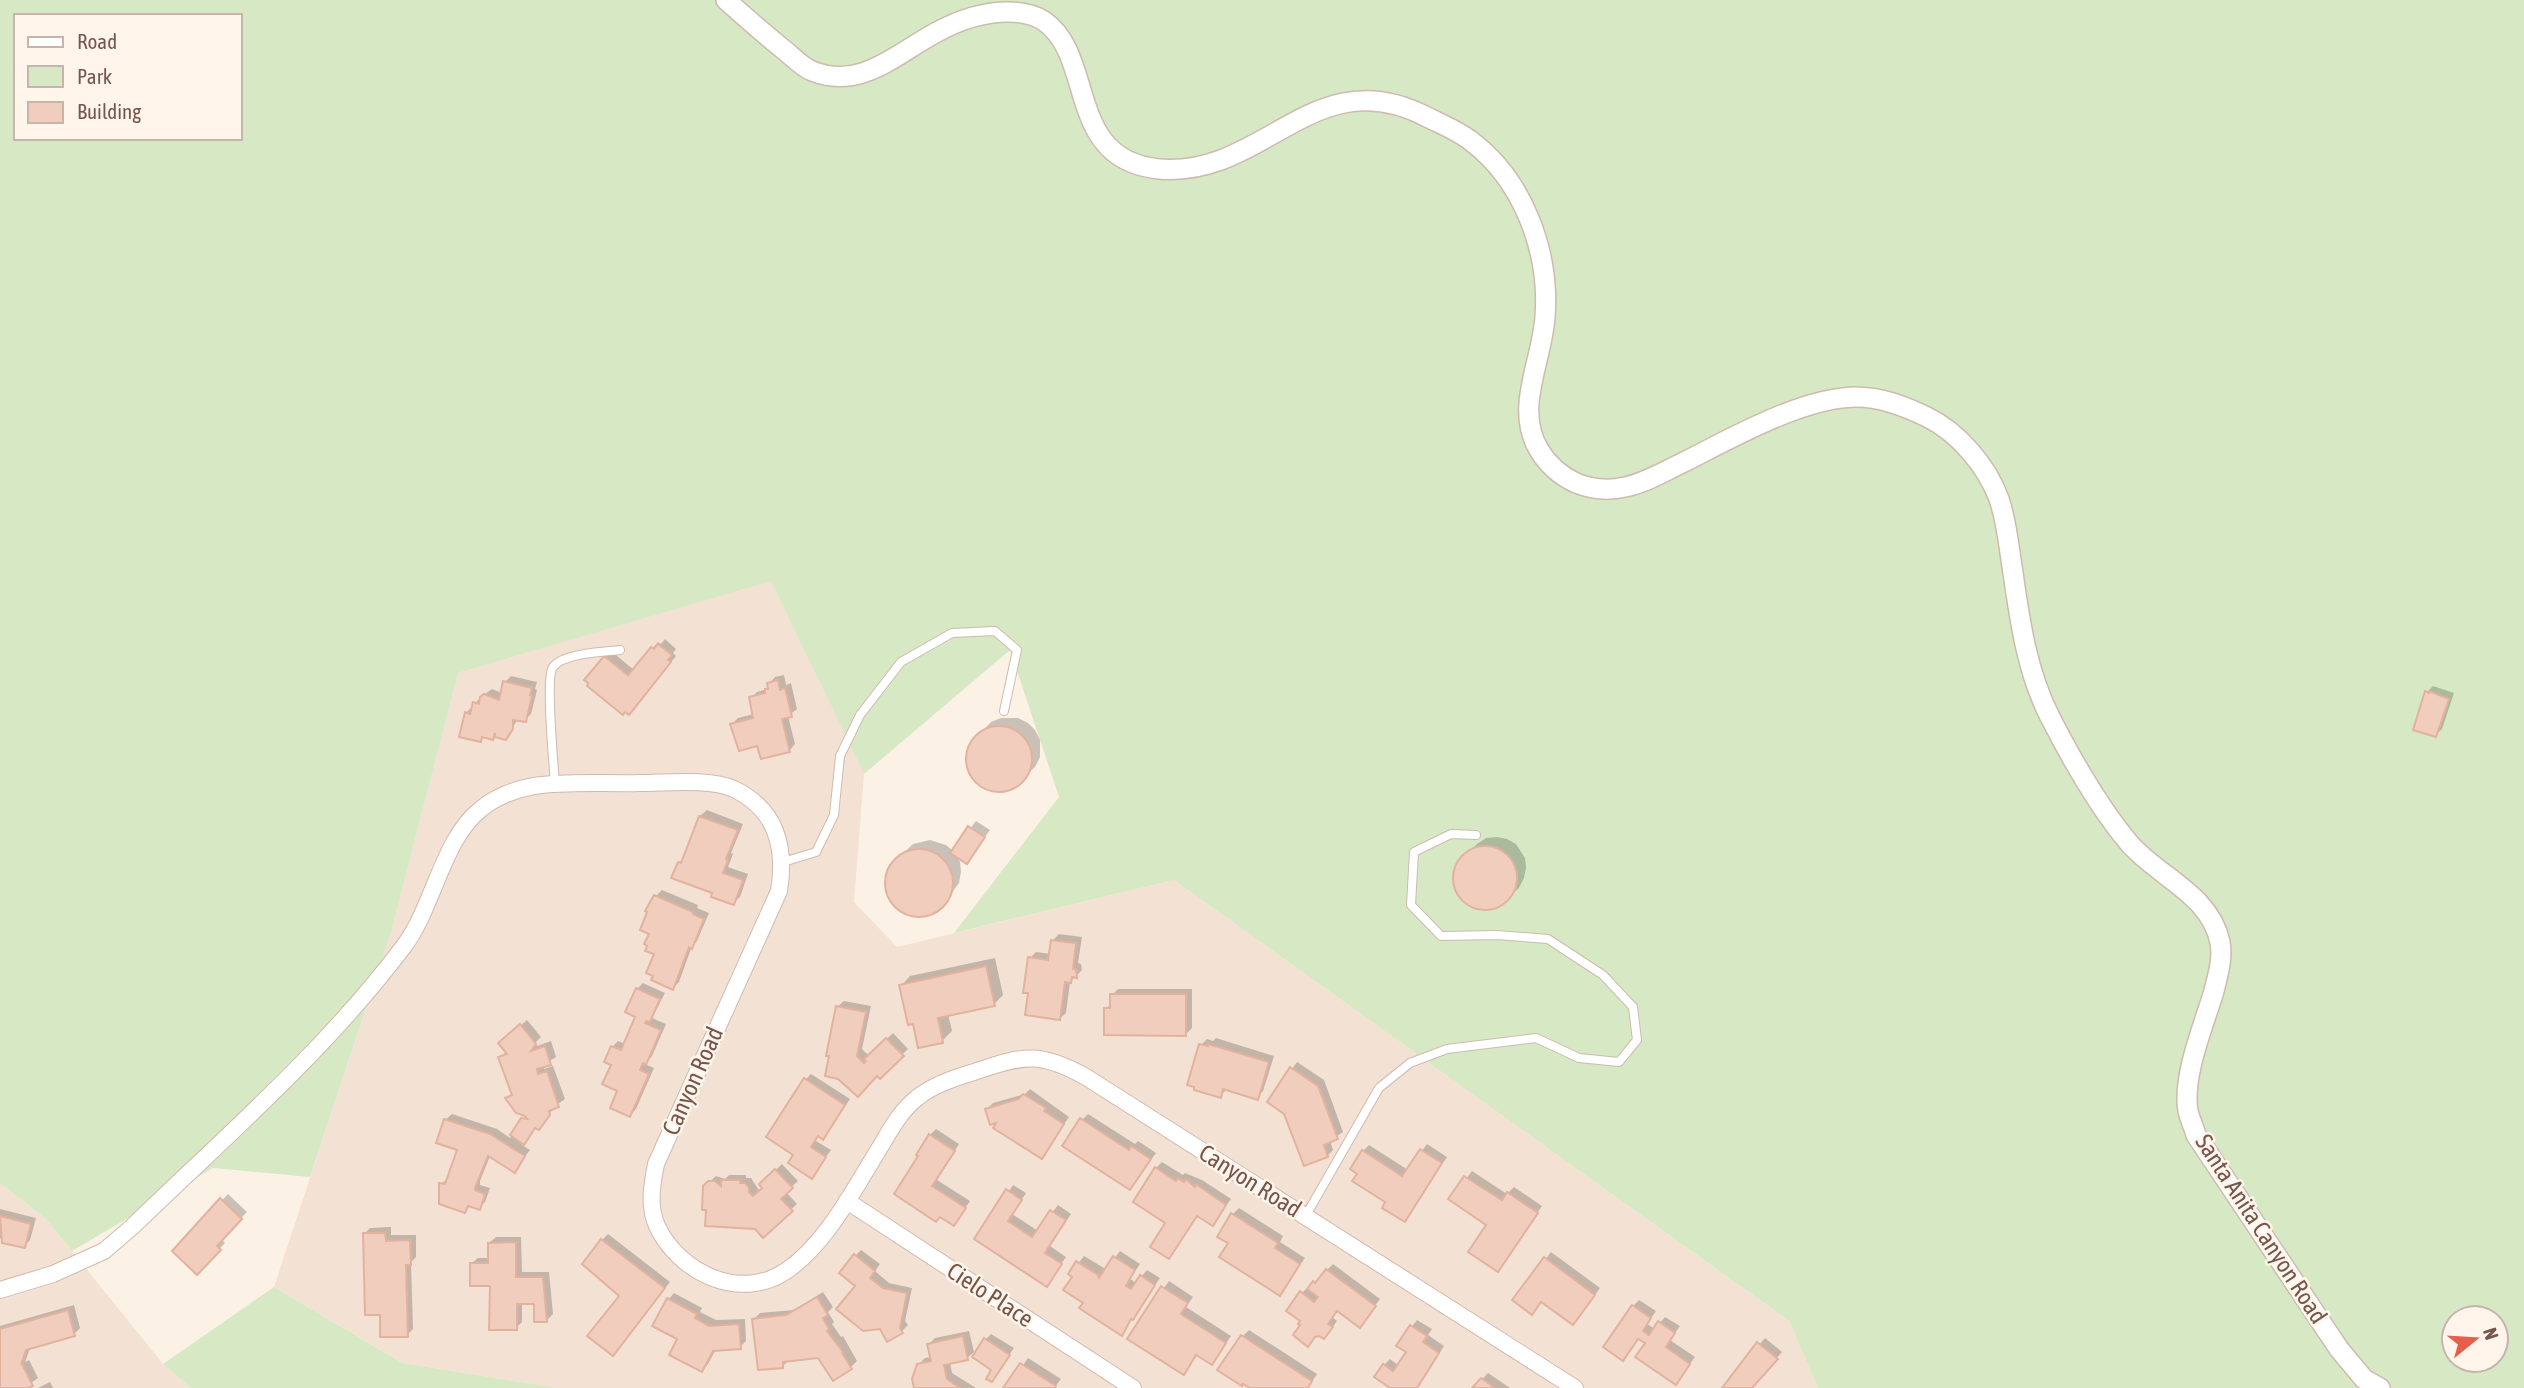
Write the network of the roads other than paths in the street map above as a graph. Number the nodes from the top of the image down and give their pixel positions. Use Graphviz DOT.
graph roads {
  1 [pos="726,0"];
  2 [pos="620,650"];
  3 [pos="1004,711"];
  4 [pos="555,785"];
  5 [pos="1476,835"];
  6 [pos="783,862"];
  7 [pos="847,1201"];
  8 [pos="1305,1217"];
  9 [pos="0,1290"];
  10 [pos="1133,1388"];
  11 [pos="1575,1388"];
  12 [pos="2379,1388"];
  1 -- 12 [label="street, Santa Anita Canyon Road"];
  2 -- 4 [label="lane"];
  3 -- 6 [label="lane"];
  4 -- 6 [label="street, Canyon Road"];
  4 -- 9 [label="street, Canyon Road"];
  5 -- 8 [label="lane"];
  6 -- 7 [label="street, Canyon Road"];
  7 -- 8 [label="street, Canyon Road"];
  7 -- 10 [label="street, Cielo Place"];
  8 -- 11 [label="street, Canyon Road"];
}
